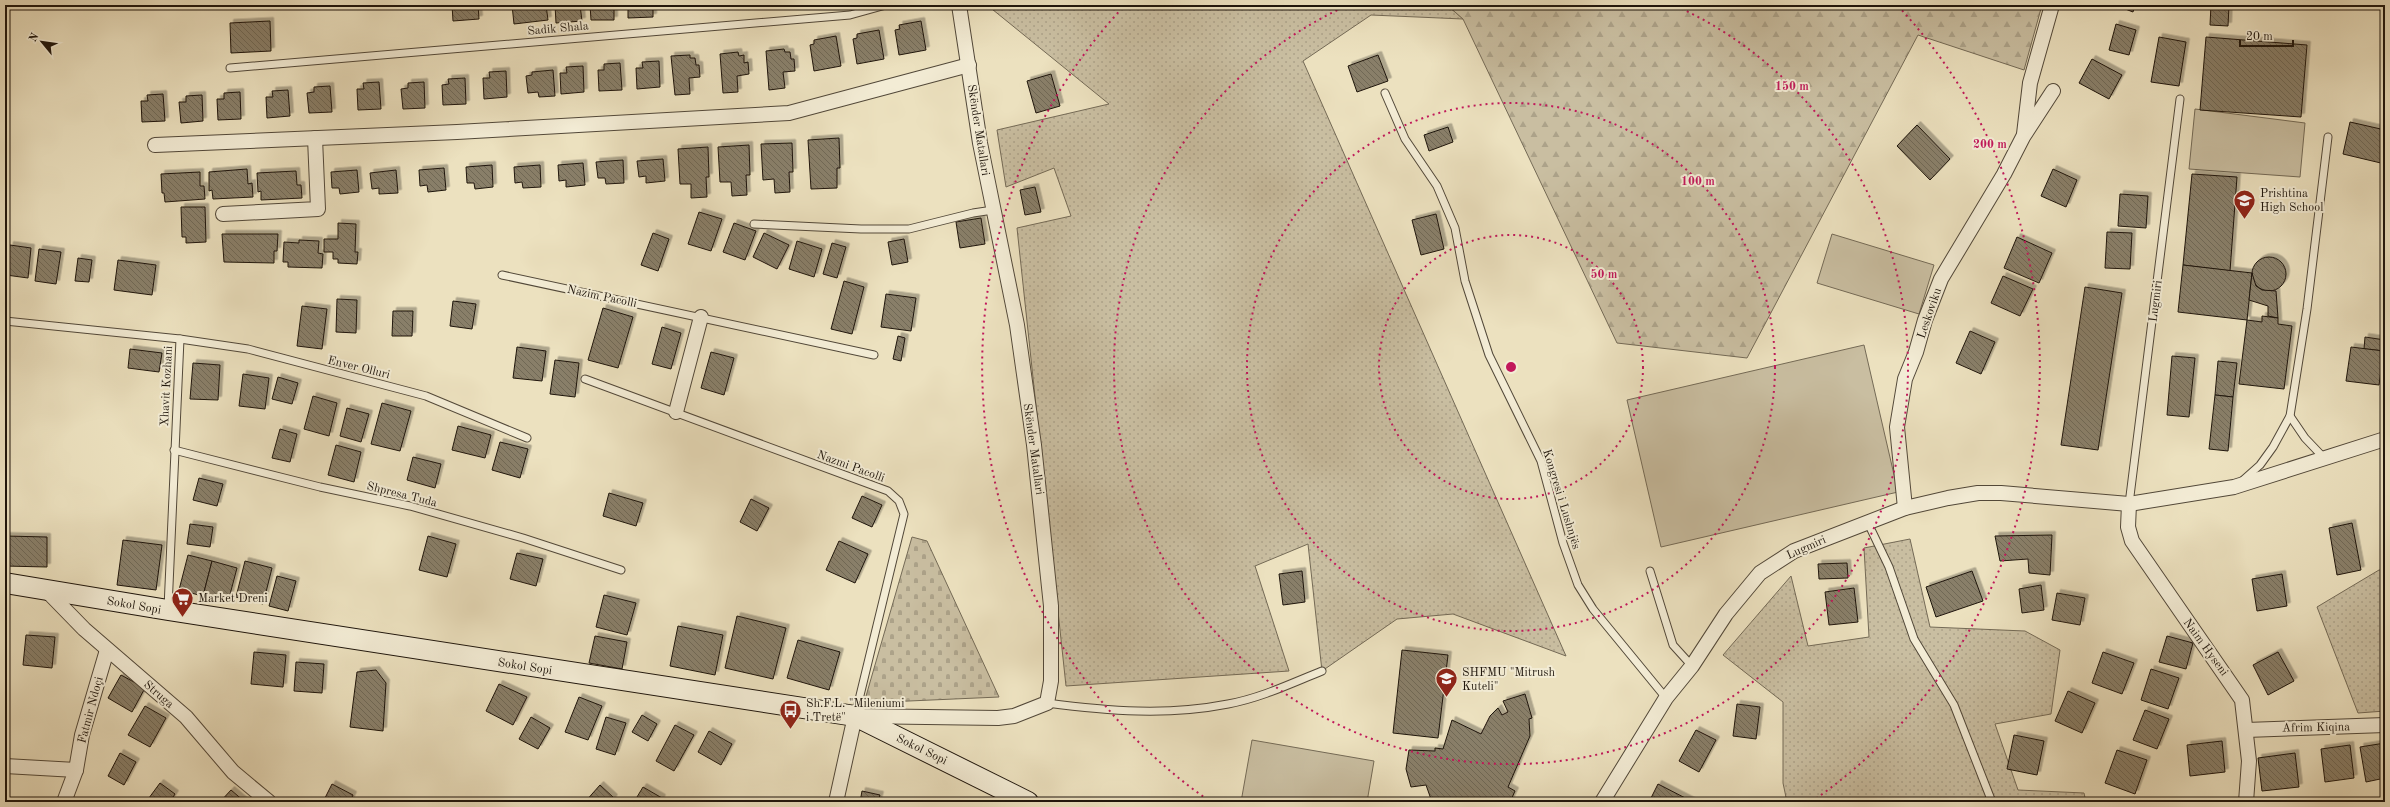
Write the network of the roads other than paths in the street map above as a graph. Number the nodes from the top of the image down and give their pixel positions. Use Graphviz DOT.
graph roads {
  1 [pos="886,5"];
  2 [pos="959,5"];
  3 [pos="2052,5"];
  4 [pos="969,65"];
  5 [pos="230,68"];
  6 [pos="2053,91"];
  7 [pos="1385,93"];
  8 [pos="2180,99"];
  9 [pos="2023,136"];
  10 [pos="2328,137"];
  11 [pos="315,138"];
  12 [pos="155,145"];
  13 [pos="993,210"];
  14 [pos="224,214"];
  15 [pos="754,224"];
  16 [pos="502,275"];
  17 [pos="701,317"];
  18 [pos="5,321"];
  19 [pos="180,339"];
  20 [pos="874,355"];
  21 [pos="585,379"];
  22 [pos="676,412"];
  23 [pos="2290,416"];
  24 [pos="527,438"];
  25 [pos="2385,439"];
  26 [pos="174,450"];
  27 [pos="2325,459"];
  28 [pos="2234,487"];
  29 [pos="2129,504"];
  30 [pos="1905,508"];
  31 [pos="1867,521"];
  32 [pos="621,570"];
  33 [pos="1650,571"];
  34 [pos="5,583"];
  35 [pos="46,590"];
  36 [pos="168,610"];
  37 [pos="107,650"];
  38 [pos="1692,666"];
  39 [pos="1322,671"];
  40 [pos="1666,698"];
  41 [pos="1047,703"];
  42 [pos="855,716"];
  43 [pos="2385,725"];
  44 [pos="2246,730"];
  45 [pos="5,766"];
  46 [pos="76,770"];
  47 [pos="64,802"];
  48 [pos="269,802"];
  49 [pos="836,802"];
  50 [pos="1028,802"];
  51 [pos="1602,802"];
  52 [pos="1992,802"];
  53 [pos="2246,802"];
  1 -- 5 [label="lane, Sadik Shala"];
  2 -- 4 [label="street, Skënder Matallari"];
  3 -- 9 [label="street, Leskoviku"];
  4 -- 11 [label="street"];
  4 -- 13 [label="street, Skënder Matallari"];
  6 -- 9 [label="street, Leskoviku"];
  7 -- 40 [label="lane, Kongresi i Lushnjës"];
  8 -- 29 [label="lane, Lugmiri"];
  9 -- 30 [label="street, Leskoviku"];
  10 -- 23 [label="lane"];
  11 -- 12 [label="street"];
  11 -- 14 [label="street"];
  13 -- 15 [label="lane"];
  13 -- 41 [label="street, Skënder Matallari"];
  16 -- 17 [label="lane, Nazim Pacolli"];
  17 -- 20 [label="lane, Nazim Pacolli"];
  17 -- 22 [label="street"];
  18 -- 19 [label="lane, Xhavit Kozhani"];
  19 -- 24 [label="lane, Enver Olluri"];
  19 -- 26 [label="lane, Xhavit Kozhani"];
  21 -- 22 [label="lane, Nazmi Pacolli"];
  22 -- 42 [label="lane, Nazmi Pacolli"];
  23 -- 27 [label="lane"];
  23 -- 28 [label="lane"];
  25 -- 27 [label="street, Lugmiri"];
  26 -- 32 [label="lane, Shpresa Tuda"];
  26 -- 36 [label="lane, Xhavit Kozhani"];
  27 -- 28 [label="street, Lugmiri"];
  28 -- 29 [label="street, Lugmiri"];
  29 -- 30 [label="street, Lugmiri"];
  29 -- 44 [label="street, Naim Hyseni"];
  30 -- 31 [label="street, Lugmiri"];
  31 -- 38 [label="street, Lugmiri"];
  31 -- 52 [label="lane"];
  33 -- 38 [label="lane"];
  34 -- 35 [label="street, Sokol Sopi"];
  35 -- 36 [label="street, Sokol Sopi"];
  35 -- 37 [label="street, Struga"];
  36 -- 42 [label="street, Sokol Sopi"];
  37 -- 46 [label="street, Fatmir Ndoçi"];
  37 -- 48 [label="street, Struga"];
  38 -- 40 [label="street, Lugmiri"];
  39 -- 41 [label="lane"];
  40 -- 51 [label="street, Lugmiri"];
  41 -- 42 [label="street"];
  42 -- 49 [label="street"];
  42 -- 50 [label="street, Sokol Sopi"];
  43 -- 44 [label="street, Afrim Kiqina"];
  44 -- 53 [label="street, Naim Hyseni"];
  45 -- 46 [label="street"];
  46 -- 47 [label="street, Fatmir Ndoçi"];
}
